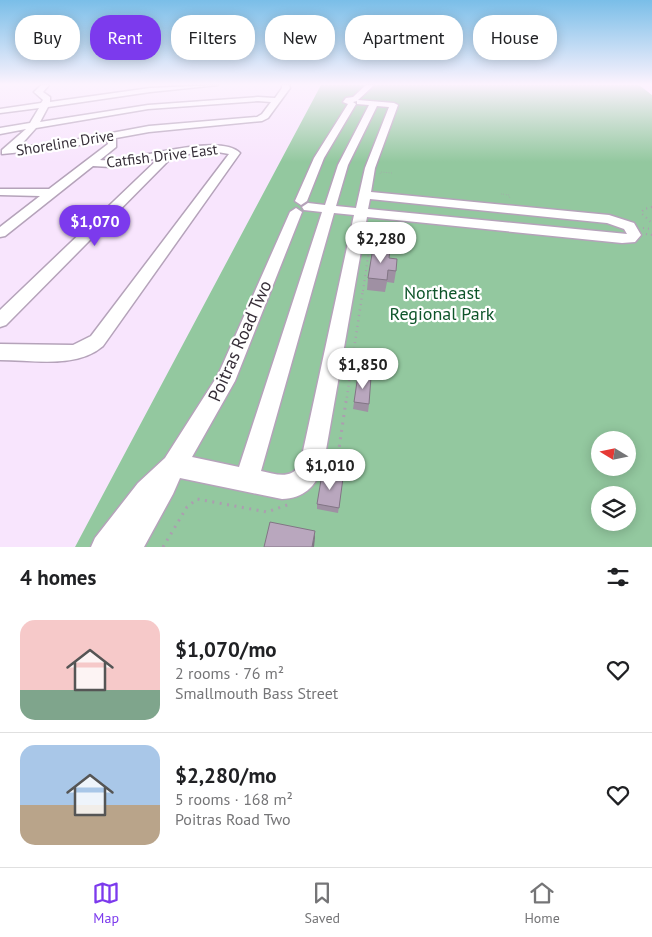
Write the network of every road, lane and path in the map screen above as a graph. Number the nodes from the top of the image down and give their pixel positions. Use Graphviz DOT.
graph roads {
  1 [pos="42,111"];
  2 [pos="131,111"];
  3 [pos="269,111"];
  4 [pos="354,111"];
  5 [pos="358,111"];
  6 [pos="392,111"];
  7 [pos="35,125"];
  8 [pos="0,131"];
  9 [pos="111,136"];
  10 [pos="3,153"];
  11 [pos="170,153"];
  12 [pos="91,163"];
  13 [pos="392,173"];
  14 [pos="0,192"];
  15 [pos="52,193"];
  16 [pos="370,196"];
  17 [pos="302,207"];
  18 [pos="652,207"];
  19 [pos="329,210"];
  20 [pos="367,214"];
  21 [pos="652,223"];
  22 [pos="641,227"];
  23 [pos="652,230"];
  24 [pos="0,233"];
  25 [pos="646,234"];
  26 [pos="652,234"];
  27 [pos="0,320"];
  28 [pos="0,352"];
  29 [pos="173,465"];
  30 [pos="323,468"];
  31 [pos="336,469"];
  32 [pos="343,470"];
  33 [pos="246,481"];
  34 [pos="296,501"];
  35 [pos="104,547"];
  36 [pos="130,547"];
  37 [pos="163,547"];
  1 -- 7 [label="street"];
  2 -- 7 [label="street"];
  3 -- 9 [label="street, Shoreline Drive"];
  4 -- 17 [label="street, Poitras Road Two"];
  5 -- 19 [label="street"];
  6 -- 16 [label="street"];
  7 -- 8 [label="street"];
  7 -- 10 [label="street"];
  9 -- 10 [label="street, Shoreline Drive"];
  9 -- 12 [label="street"];
  11 -- 12 [label="street, Catfish Drive East"];
  11 -- 27 [label="street"];
  11 -- 28 [label="street, Catfish Drive East"];
  12 -- 15 [label="street"];
  13 -- 16 [label="path"];
  14 -- 15 [label="street"];
  15 -- 24 [label="street"];
  16 -- 20 [label="street"];
  16 -- 20 [label="street"];
  17 -- 19 [label="street"];
  17 -- 29 [label="street, Poitras Road Two"];
  18 -- 21 [label="path"];
  19 -- 20 [label="street"];
  19 -- 33 [label="street"];
  20 -- 31 [label="path"];
  20 -- 33 [label="street"];
  22 -- 23 [label="path"];
  23 -- 26 [label="path"];
  25 -- 26 [label="path"];
  29 -- 33 [label="street"];
  29 -- 35 [label="street, Poitras Road Two"];
  29 -- 36 [label="street, Poitras Road Two"];
  30 -- 31 [label="path"];
  31 -- 32 [label="path"];
  34 -- 37 [label="path"];
}
